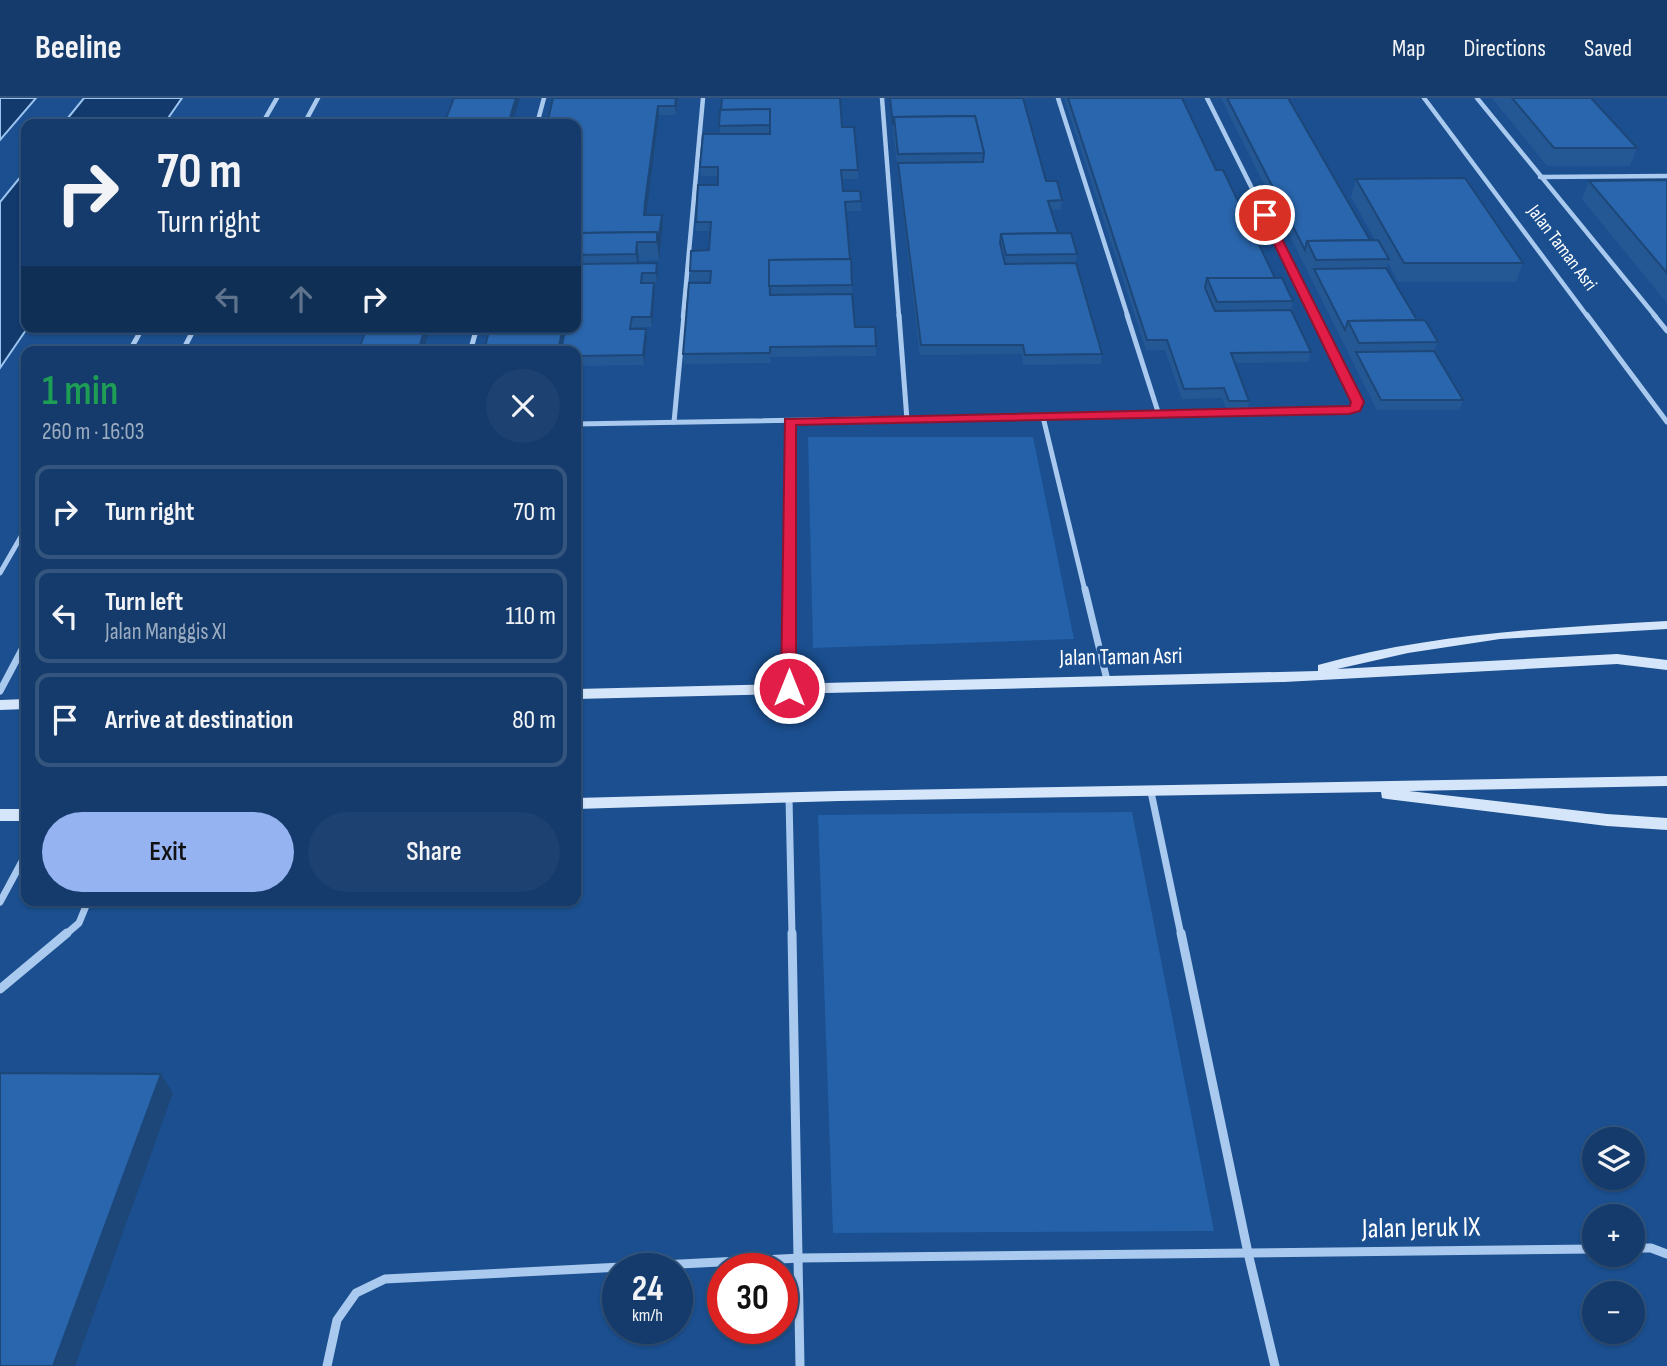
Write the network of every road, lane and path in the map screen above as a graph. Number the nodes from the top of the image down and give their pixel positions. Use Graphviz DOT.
graph roads {
  1 [pos="277,98"];
  2 [pos="318,98"];
  3 [pos="544,98"];
  4 [pos="703,98"];
  5 [pos="883,98"];
  6 [pos="1058,98"];
  7 [pos="1207,98"];
  8 [pos="1424,98"];
  9 [pos="1477,98"];
  10 [pos="265,119"];
  11 [pos="307,119"];
  12 [pos="538,119"];
  13 [pos="1667,176"];
  14 [pos="1540,177"];
  15 [pos="1667,331"];
  16 [pos="1159,415"];
  17 [pos="1043,417"];
  18 [pos="906,420"];
  19 [pos="674,422"];
  20 [pos="789,422"];
  21 [pos="1667,422"];
  22 [pos="581,424"];
  23 [pos="21,537"];
  24 [pos="0,573"];
  25 [pos="1667,625"];
  26 [pos="21,651"];
  27 [pos="1667,665"];
  28 [pos="1284,677"];
  29 [pos="1107,680"];
  30 [pos="789,688"];
  31 [pos="0,691"];
  32 [pos="581,694"];
  33 [pos="21,704"];
  34 [pos="0,705"];
  35 [pos="1667,781"];
  36 [pos="1335,788"];
  37 [pos="1151,792"];
  38 [pos="789,798"];
  39 [pos="581,804"];
  40 [pos="0,815"];
  41 [pos="21,815"];
  42 [pos="1667,824"];
  43 [pos="21,864"];
  44 [pos="0,902"];
  45 [pos="86,906"];
  46 [pos="0,989"];
  47 [pos="1645,1248"];
  48 [pos="1582,1249"];
  49 [pos="1248,1253"];
  50 [pos="1667,1254"];
  51 [pos="800,1258"];
  52 [pos="327,1366"];
  53 [pos="800,1366"];
  54 [pos="1275,1366"];
  1 -- 10 [label="street"];
  2 -- 11 [label="street"];
  3 -- 12 [label="street"];
  4 -- 19 [label="street"];
  5 -- 18 [label="street"];
  6 -- 16 [label="street"];
  7 -- 16 [label="street"];
  8 -- 21 [label="street, Jalan Taman Asri"];
  9 -- 14 [label="street, Jalan Taman Asri"];
  13 -- 14 [label="street"];
  14 -- 15 [label="street, Jalan Taman Asri"];
  16 -- 17 [label="street"];
  17 -- 18 [label="street"];
  17 -- 29 [label="street"];
  18 -- 20 [label="street"];
  19 -- 20 [label="street"];
  19 -- 22 [label="street"];
  20 -- 30 [label="street"];
  23 -- 24 [label="street"];
  25 -- 28 [label="main road"];
  26 -- 31 [label="street"];
  27 -- 28 [label="main road, Jalan Taman Asri"];
  28 -- 29 [label="main road, Jalan Taman Asri"];
  29 -- 30 [label="main road, Jalan Taman Asri"];
  30 -- 32 [label="main road, Jalan Taman Asri"];
  33 -- 34 [label="main road"];
  35 -- 36 [label="main road"];
  36 -- 37 [label="main road"];
  36 -- 42 [label="main road"];
  37 -- 38 [label="main road"];
  37 -- 49 [label="street"];
  38 -- 39 [label="main road"];
  38 -- 51 [label="street"];
  40 -- 41 [label="main road"];
  43 -- 44 [label="street"];
  45 -- 46 [label="street"];
  47 -- 50 [label="street"];
  48 -- 49 [label="street, Jalan Jeruk IX"];
  49 -- 51 [label="street, Jalan Jeruk IX"];
  49 -- 54 [label="street"];
  51 -- 52 [label="street, Jalan Jeruk IX"];
  51 -- 53 [label="street"];
}
